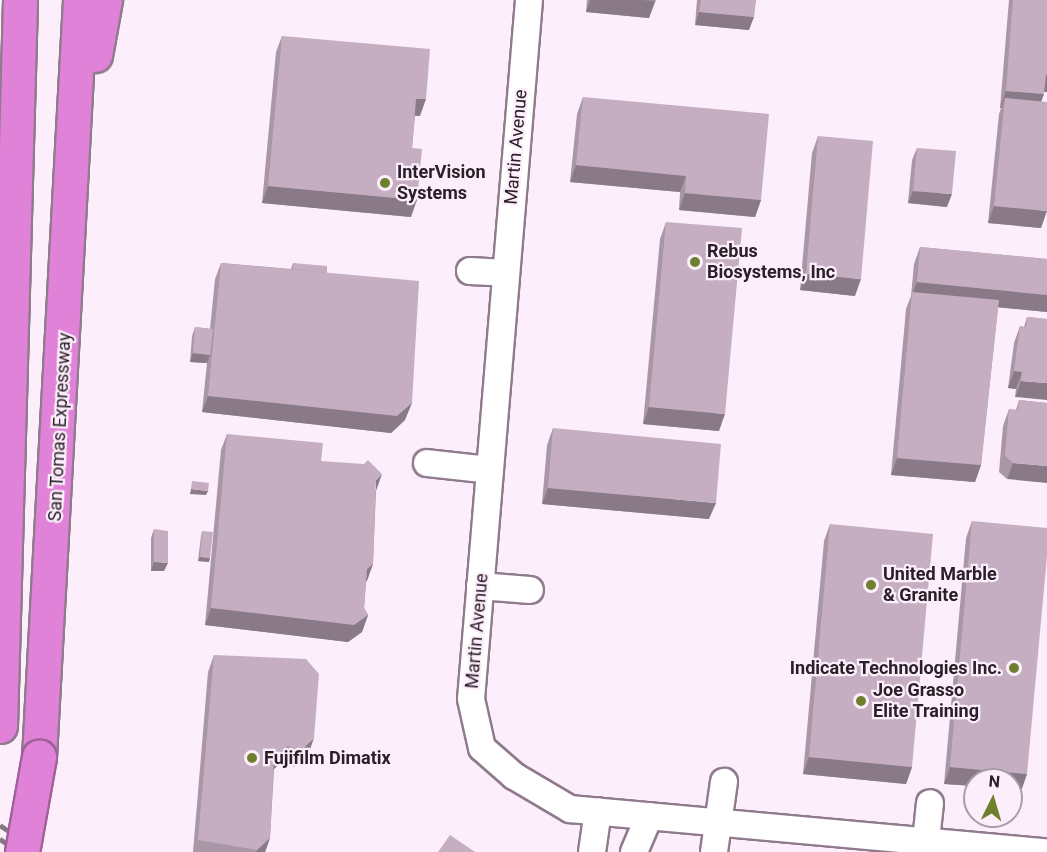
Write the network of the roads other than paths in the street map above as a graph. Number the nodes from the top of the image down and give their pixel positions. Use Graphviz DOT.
graph roads {
  1 [pos="3,0"];
  2 [pos="20,0"];
  3 [pos="80,0"];
  4 [pos="105,0"];
  5 [pos="529,0"];
  6 [pos="19,161"];
  7 [pos="74,163"];
  8 [pos="470,271"];
  9 [pos="506,273"];
  10 [pos="427,463"];
  11 [pos="490,470"];
  12 [pos="480,586"];
  13 [pos="530,590"];
  14 [pos="0,726"];
  15 [pos="724,782"];
  16 [pos="930,803"];
  17 [pos="598,811"];
  18 [pos="649,816"];
  19 [pos="720,822"];
  20 [pos="851,843"];
  21 [pos="932,845"];
  22 [pos="22,852"];
  23 [pos="592,852"];
  24 [pos="634,852"];
  25 [pos="714,852"];
  26 [pos="1047,852"];
  1 -- 6 [label="highway"];
  2 -- 6 [label="highway"];
  3 -- 7 [label="highway, San Tomas Expressway"];
  4 -- 7 [label="highway"];
  5 -- 9 [label="street, Martin Avenue"];
  6 -- 14 [label="highway"];
  7 -- 22 [label="highway, San Tomas Expressway, bridge"];
  8 -- 9 [label="street"];
  9 -- 11 [label="street, Martin Avenue"];
  10 -- 11 [label="street"];
  11 -- 12 [label="street, Martin Avenue"];
  12 -- 13 [label="street"];
  12 -- 17 [label="street, Martin Avenue"];
  15 -- 19 [label="street"];
  16 -- 21 [label="street"];
  17 -- 18 [label="street, Martin Avenue"];
  17 -- 23 [label="street"];
  18 -- 19 [label="street, Martin Avenue"];
  18 -- 24 [label="street"];
  19 -- 20 [label="street, Martin Avenue"];
  19 -- 25 [label="street"];
  20 -- 21 [label="street, Martin Avenue"];
  21 -- 26 [label="street, Martin Avenue"];
}
